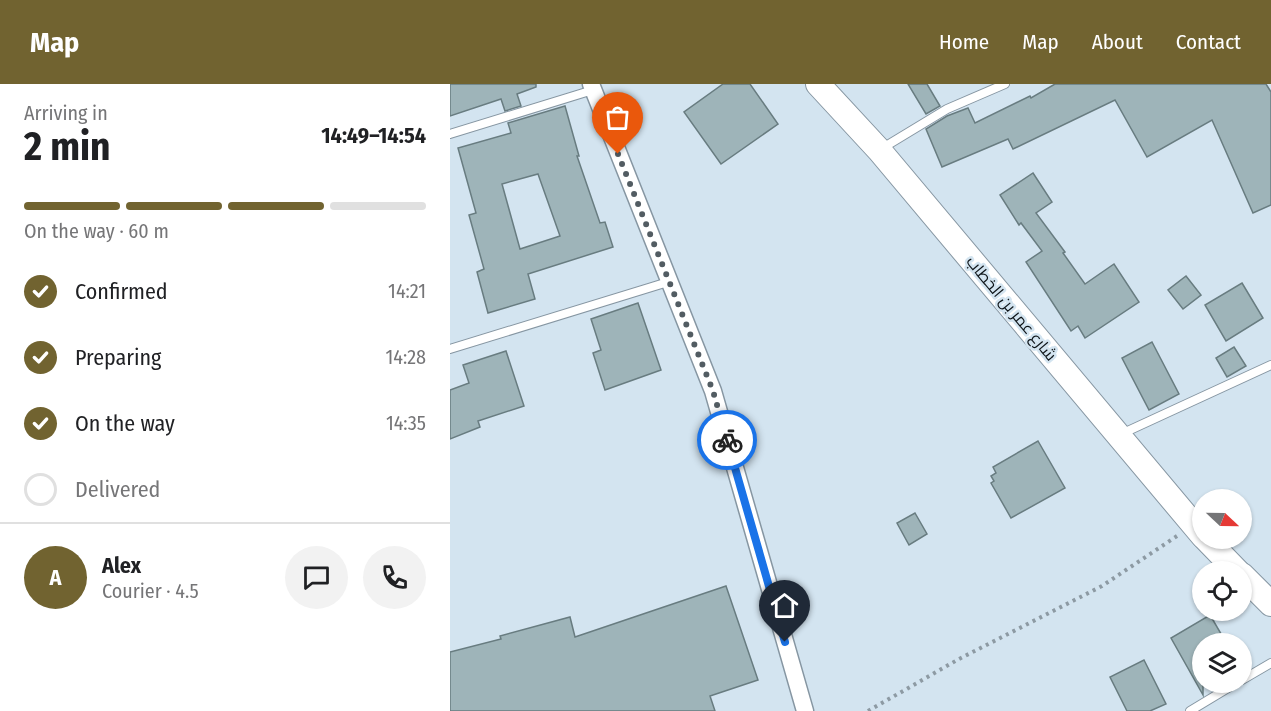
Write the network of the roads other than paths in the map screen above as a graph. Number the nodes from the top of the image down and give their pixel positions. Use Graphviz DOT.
graph roads {
  1 [pos="818,84"];
  2 [pos="1005,84"];
  3 [pos="592,87"];
  4 [pos="450,134"];
  5 [pos="879,150"];
  6 [pos="668,282"];
  7 [pos="450,349"];
  8 [pos="1271,365"];
  9 [pos="1119,435"];
  10 [pos="1192,524"];
  11 [pos="1215,549"];
  12 [pos="1228,561"];
  13 [pos="1252,585"];
  14 [pos="1271,604"];
  15 [pos="1271,663"];
  16 [pos="1252,674"];
  17 [pos="1220,693"];
  18 [pos="805,711"];
  19 [pos="1190,711"];
  1 -- 5 [label="main road, شارع عمر بن الخطاب"];
  2 -- 5 [label="lane"];
  3 -- 4 [label="lane"];
  3 -- 6 [label="street"];
  5 -- 9 [label="main road, شارع عمر بن الخطاب"];
  6 -- 7 [label="lane"];
  6 -- 18 [label="street"];
  8 -- 9 [label="lane"];
  9 -- 10 [label="main road, شارع عمر بن الخطاب"];
  11 -- 12 [label="main road, شارع عمر بن الخطاب"];
  13 -- 14 [label="main road"];
  15 -- 16 [label="lane"];
  17 -- 19 [label="lane"];
}
